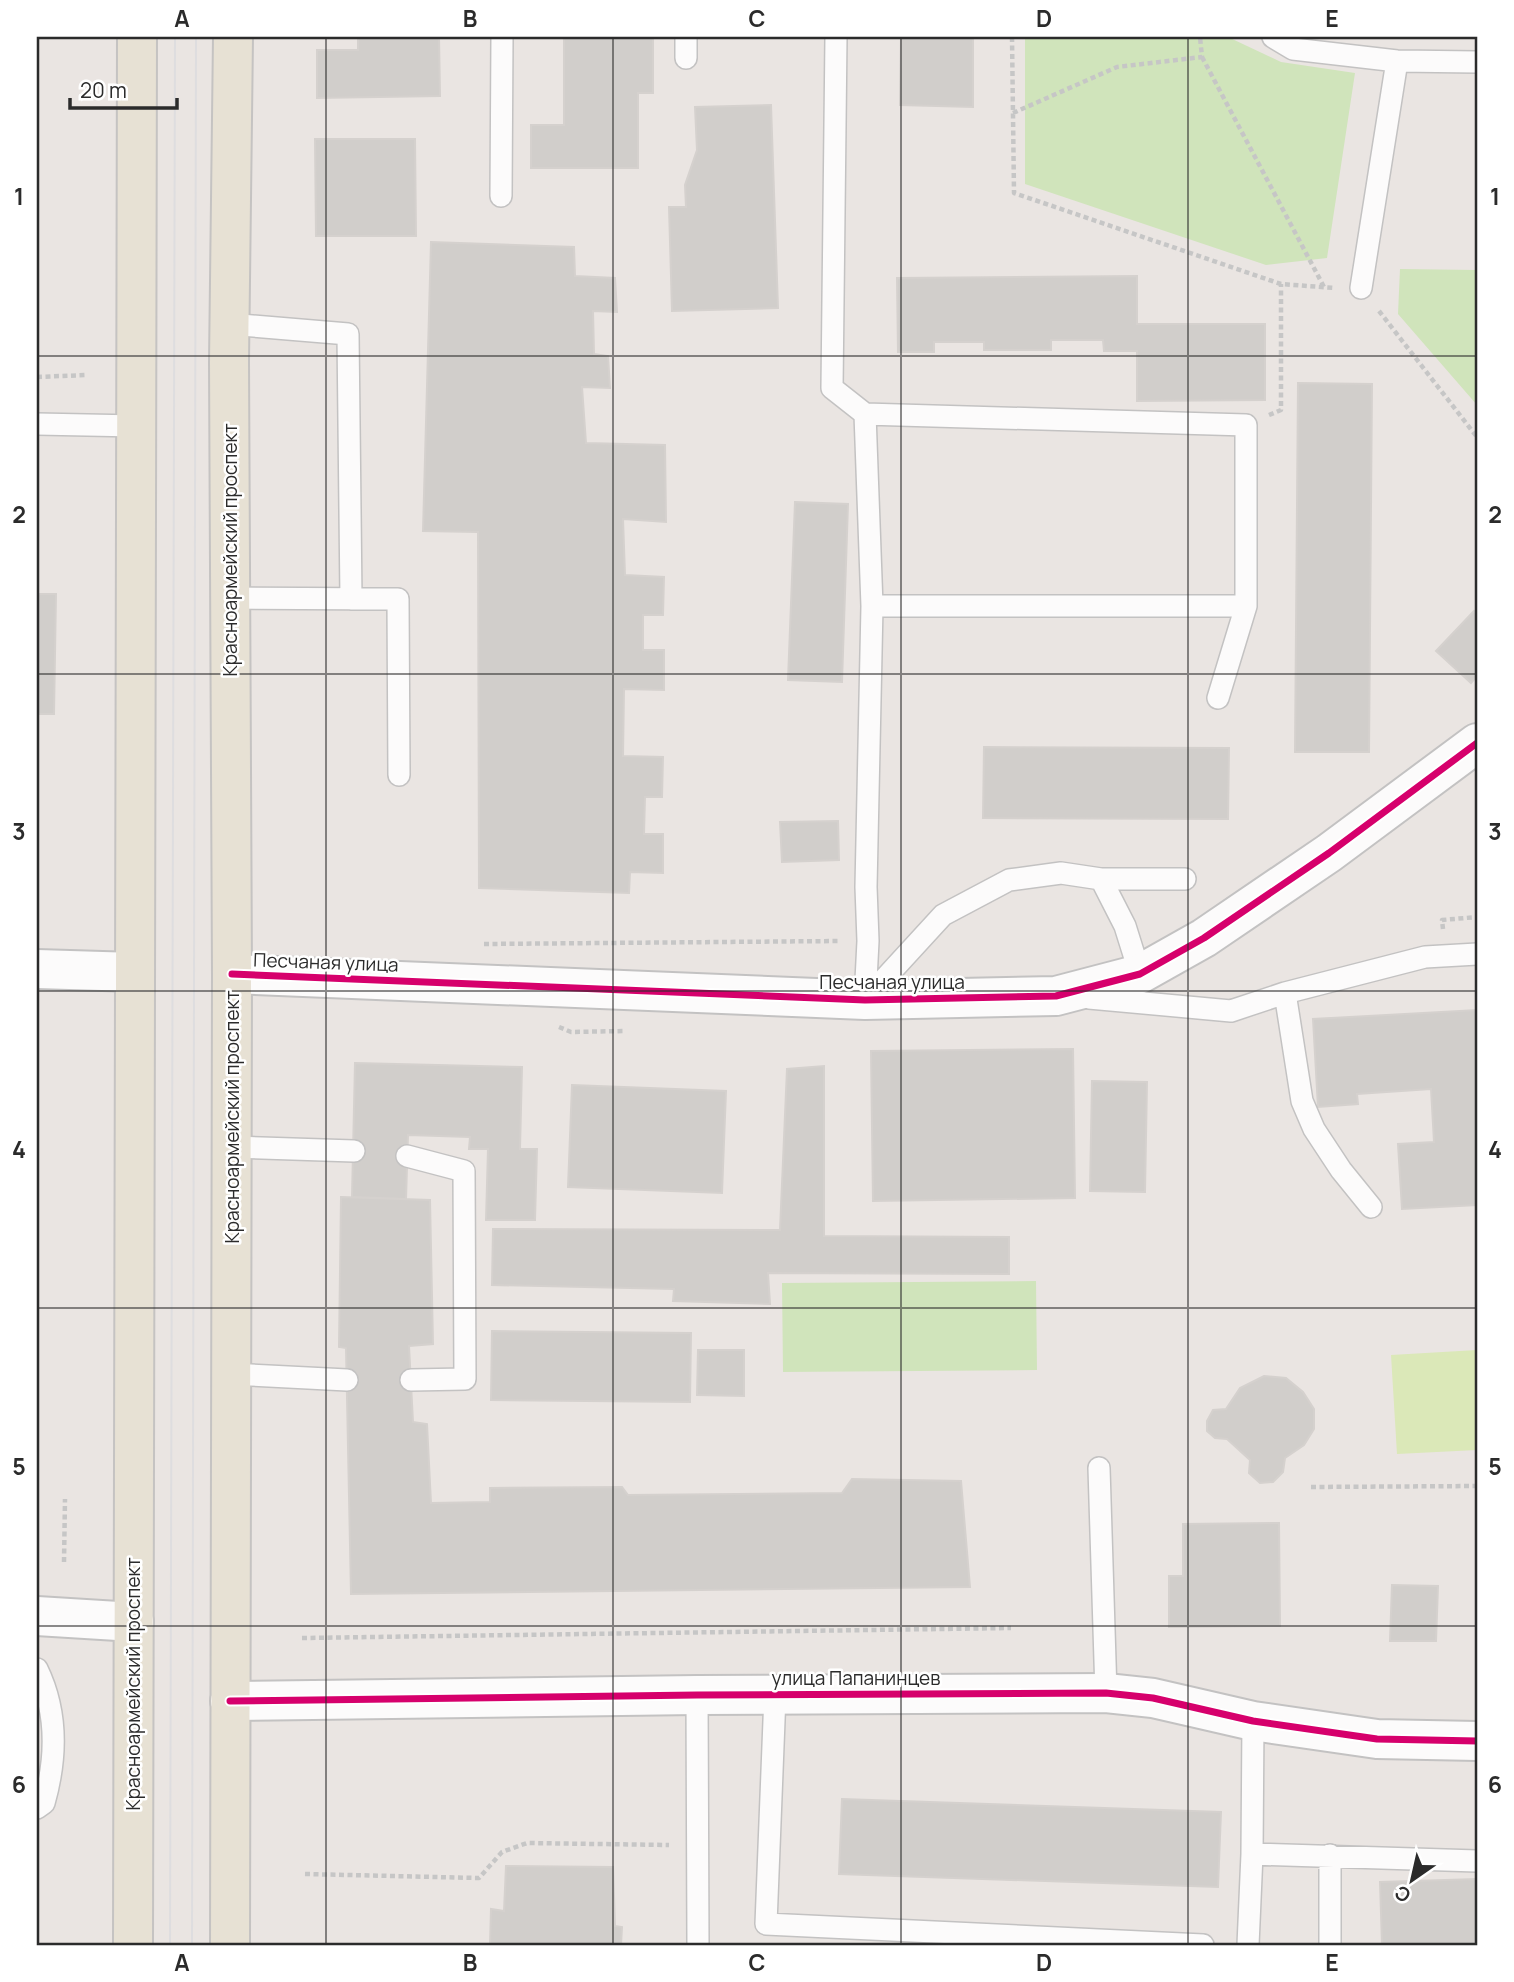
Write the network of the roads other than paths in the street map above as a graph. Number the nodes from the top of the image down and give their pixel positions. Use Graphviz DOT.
graph roads {
  1 [pos="137,37"];
  2 [pos="233,37"];
  3 [pos="502,37"];
  4 [pos="836,37"];
  5 [pos="1273,37"];
  6 [pos="1398,61"];
  7 [pos="1477,62"];
  8 [pos="502,196"];
  9 [pos="1361,288"];
  10 [pos="229,324"];
  11 [pos="865,414"];
  12 [pos="37,424"];
  13 [pos="136,426"];
  14 [pos="230,598"];
  15 [pos="351,599"];
  16 [pos="872,606"];
  17 [pos="1247,606"];
  18 [pos="1218,698"];
  19 [pos="1477,743"];
  20 [pos="399,775"];
  21 [pos="1185,878"];
  22 [pos="1101,879"];
  23 [pos="1477,954"];
  24 [pos="37,968"];
  25 [pos="135,972"];
  26 [pos="232,974"];
  27 [pos="1139,974"];
  28 [pos="1284,993"];
  29 [pos="1056,996"];
  30 [pos="865,1000"];
  31 [pos="232,1147"];
  32 [pos="354,1151"];
  33 [pos="407,1156"];
  34 [pos="1371,1207"];
  35 [pos="231,1374"];
  36 [pos="347,1380"];
  37 [pos="411,1380"];
  38 [pos="1099,1468"];
  39 [pos="37,1616"];
  40 [pos="134,1622"];
  41 [pos="37,1669"];
  42 [pos="1106,1693"];
  43 [pos="697,1695"];
  44 [pos="775,1695"];
  45 [pos="230,1701"];
  46 [pos="1254,1721"];
  47 [pos="1477,1741"];
  48 [pos="37,1808"];
  49 [pos="1252,1854"];
  50 [pos="1330,1855"];
  51 [pos="1477,1861"];
  52 [pos="133,1945"];
  53 [pos="230,1945"];
  54 [pos="698,1945"];
  55 [pos="1203,1945"];
  56 [pos="1248,1945"];
  57 [pos="1330,1945"];
  1 -- 13 [label="main road, Красноармейский проспект"];
  2 -- 10 [label="main road, Красноармейский проспект"];
  3 -- 8 [label="lane"];
  4 -- 11 [label="lane"];
  5 -- 6 [label="lane"];
  6 -- 7 [label="lane"];
  6 -- 9 [label="lane"];
  10 -- 14 [label="main road, Красноармейский проспект"];
  10 -- 15 [label="lane"];
  11 -- 16 [label="lane"];
  11 -- 17 [label="lane"];
  12 -- 13 [label="lane"];
  13 -- 25 [label="main road, Красноармейский проспект"];
  14 -- 15 [label="lane"];
  14 -- 26 [label="main road, Красноармейский проспект"];
  15 -- 20 [label="lane"];
  16 -- 17 [label="lane"];
  16 -- 30 [label="lane"];
  17 -- 18 [label="lane"];
  19 -- 27 [label="street, Песчаная улица"];
  21 -- 22 [label="lane"];
  22 -- 27 [label="lane"];
  22 -- 30 [label="lane"];
  23 -- 28 [label="lane"];
  24 -- 25 [label="street"];
  25 -- 40 [label="main road, Красноармейский проспект"];
  26 -- 30 [label="street, Песчаная улица"];
  26 -- 31 [label="main road, Красноармейский проспект"];
  27 -- 29 [label="street, Песчаная улица"];
  28 -- 29 [label="lane"];
  28 -- 34 [label="lane"];
  29 -- 30 [label="street, Песчаная улица"];
  31 -- 32 [label="lane"];
  31 -- 35 [label="main road, Красноармейский проспект"];
  33 -- 37 [label="lane"];
  35 -- 36 [label="lane"];
  35 -- 45 [label="main road, Красноармейский проспект"];
  38 -- 42 [label="lane"];
  39 -- 40 [label="street"];
  40 -- 52 [label="main road, Красноармейский проспект"];
  41 -- 48 [label="lane"];
  42 -- 44 [label="street, улица Папанинцев"];
  42 -- 46 [label="street, улица Папанинцев"];
  43 -- 44 [label="street, улица Папанинцев"];
  43 -- 45 [label="street, улица Папанинцев"];
  43 -- 54 [label="lane"];
  44 -- 55 [label="lane"];
  45 -- 53 [label="main road, Красноармейский проспект"];
  46 -- 47 [label="street, улица Папанинцев"];
  46 -- 49 [label="lane"];
  49 -- 50 [label="lane"];
  49 -- 56 [label="lane"];
  50 -- 51 [label="lane"];
  50 -- 57 [label="lane"];
}
